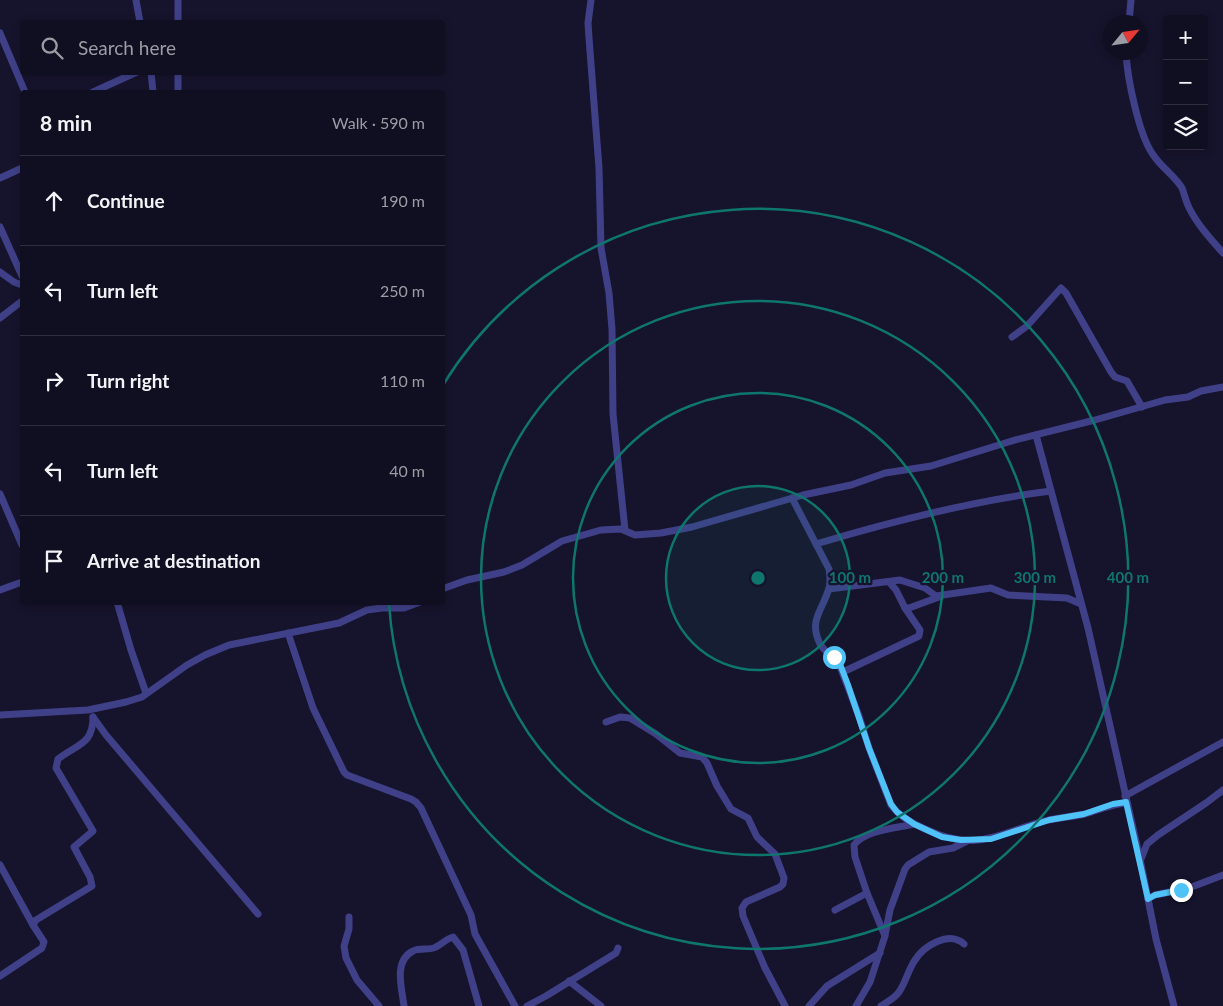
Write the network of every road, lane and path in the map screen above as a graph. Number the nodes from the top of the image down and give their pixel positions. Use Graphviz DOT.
graph roads {
  1 [pos="136,0"];
  2 [pos="178,0"];
  3 [pos="591,0"];
  4 [pos="1131,0"];
  5 [pos="1130,15"];
  6 [pos="140,20"];
  7 [pos="178,20"];
  8 [pos="0,33"];
  9 [pos="1127,60"];
  10 [pos="130,75"];
  11 [pos="151,75"];
  12 [pos="178,75"];
  13 [pos="24,90"];
  14 [pos="97,90"];
  15 [pos="154,90"];
  16 [pos="178,90"];
  17 [pos="20,169"];
  18 [pos="0,178"];
  19 [pos="0,227"];
  20 [pos="1223,253"];
  21 [pos="0,272"];
  22 [pos="20,272"];
  23 [pos="20,284"];
  24 [pos="20,303"];
  25 [pos="0,318"];
  26 [pos="1012,337"];
  27 [pos="1223,387"];
  28 [pos="1142,407"];
  29 [pos="1036,435"];
  30 [pos="1052,492"];
  31 [pos="0,494"];
  32 [pos="792,498"];
  33 [pos="625,530"];
  34 [pos="20,540"];
  35 [pos="816,544"];
  36 [pos="889,582"];
  37 [pos="20,583"];
  38 [pos="445,588"];
  39 [pos="829,589"];
  40 [pos="0,590"];
  41 [pos="938,597"];
  42 [pos="1081,604"];
  43 [pos="117,605"];
  44 [pos="412,605"];
  45 [pos="905,608"];
  46 [pos="288,632"];
  47 [pos="843,672"];
  48 [pos="146,693"];
  49 [pos="88,710"];
  50 [pos="0,716"];
  51 [pos="93,717"];
  52 [pos="606,722"];
  53 [pos="1223,742"];
  54 [pos="1223,790"];
  55 [pos="1125,799"];
  56 [pos="914,824"];
  57 [pos="970,840"];
  58 [pos="1140,859"];
  59 [pos="0,865"];
  60 [pos="1223,874"];
  61 [pos="867,893"];
  62 [pos="1148,899"];
  63 [pos="835,910"];
  64 [pos="258,914"];
  65 [pos="350,917"];
  66 [pos="34,925"];
  67 [pos="885,936"];
  68 [pos="964,944"];
  69 [pos="618,948"];
  70 [pos="880,953"];
  71 [pos="0,976"];
  72 [pos="570,982"];
  73 [pos="379,1006"];
  74 [pos="404,1006"];
  75 [pos="478,1006"];
  76 [pos="515,1006"];
  77 [pos="527,1006"];
  78 [pos="601,1006"];
  79 [pos="785,1006"];
  80 [pos="809,1006"];
  81 [pos="856,1006"];
  82 [pos="881,1006"];
  83 [pos="1174,1006"];
  1 -- 6 [label="street"];
  2 -- 7 [label="street"];
  3 -- 33 [label="street"];
  4 -- 5 [label="street"];
  8 -- 13 [label="street"];
  9 -- 20 [label="street"];
  10 -- 14 [label="street"];
  11 -- 15 [label="street"];
  12 -- 16 [label="street"];
  17 -- 18 [label="street"];
  19 -- 22 [label="street"];
  21 -- 23 [label="street"];
  24 -- 25 [label="street"];
  26 -- 28 [label="street"];
  27 -- 28 [label="street"];
  28 -- 29 [label="street"];
  29 -- 30 [label="street"];
  29 -- 32 [label="street"];
  30 -- 35 [label="street"];
  30 -- 42 [label="street"];
  31 -- 34 [label="street"];
  32 -- 33 [label="street"];
  32 -- 35 [label="street"];
  33 -- 38 [label="street"];
  35 -- 39 [label="street"];
  36 -- 39 [label="street"];
  36 -- 41 [label="street"];
  36 -- 45 [label="street"];
  37 -- 40 [label="street"];
  39 -- 47 [label="street"];
  41 -- 42 [label="street"];
  41 -- 45 [label="street"];
  42 -- 55 [label="street"];
  43 -- 48 [label="street"];
  44 -- 46 [label="street"];
  45 -- 47 [label="street"];
  46 -- 48 [label="street"];
  46 -- 76 [label="street"];
  47 -- 56 [label="street"];
  48 -- 49 [label="street"];
  49 -- 50 [label="street"];
  49 -- 51 [label="street"];
  51 -- 64 [label="street"];
  51 -- 66 [label="street"];
  52 -- 79 [label="street"];
  53 -- 55 [label="street"];
  54 -- 58 [label="street"];
  55 -- 57 [label="street"];
  55 -- 58 [label="street"];
  56 -- 57 [label="street"];
  56 -- 61 [label="street"];
  57 -- 67 [label="street"];
  58 -- 62 [label="street"];
  59 -- 66 [label="street"];
  60 -- 62 [label="street"];
  61 -- 63 [label="street"];
  61 -- 67 [label="street"];
  62 -- 83 [label="street"];
  65 -- 73 [label="street"];
  66 -- 71 [label="street"];
  67 -- 70 [label="street"];
  68 -- 82 [label="street"];
  69 -- 72 [label="street"];
  70 -- 80 [label="street"];
  70 -- 81 [label="street"];
  72 -- 77 [label="street"];
  72 -- 78 [label="street"];
  74 -- 75 [label="street"];
}
